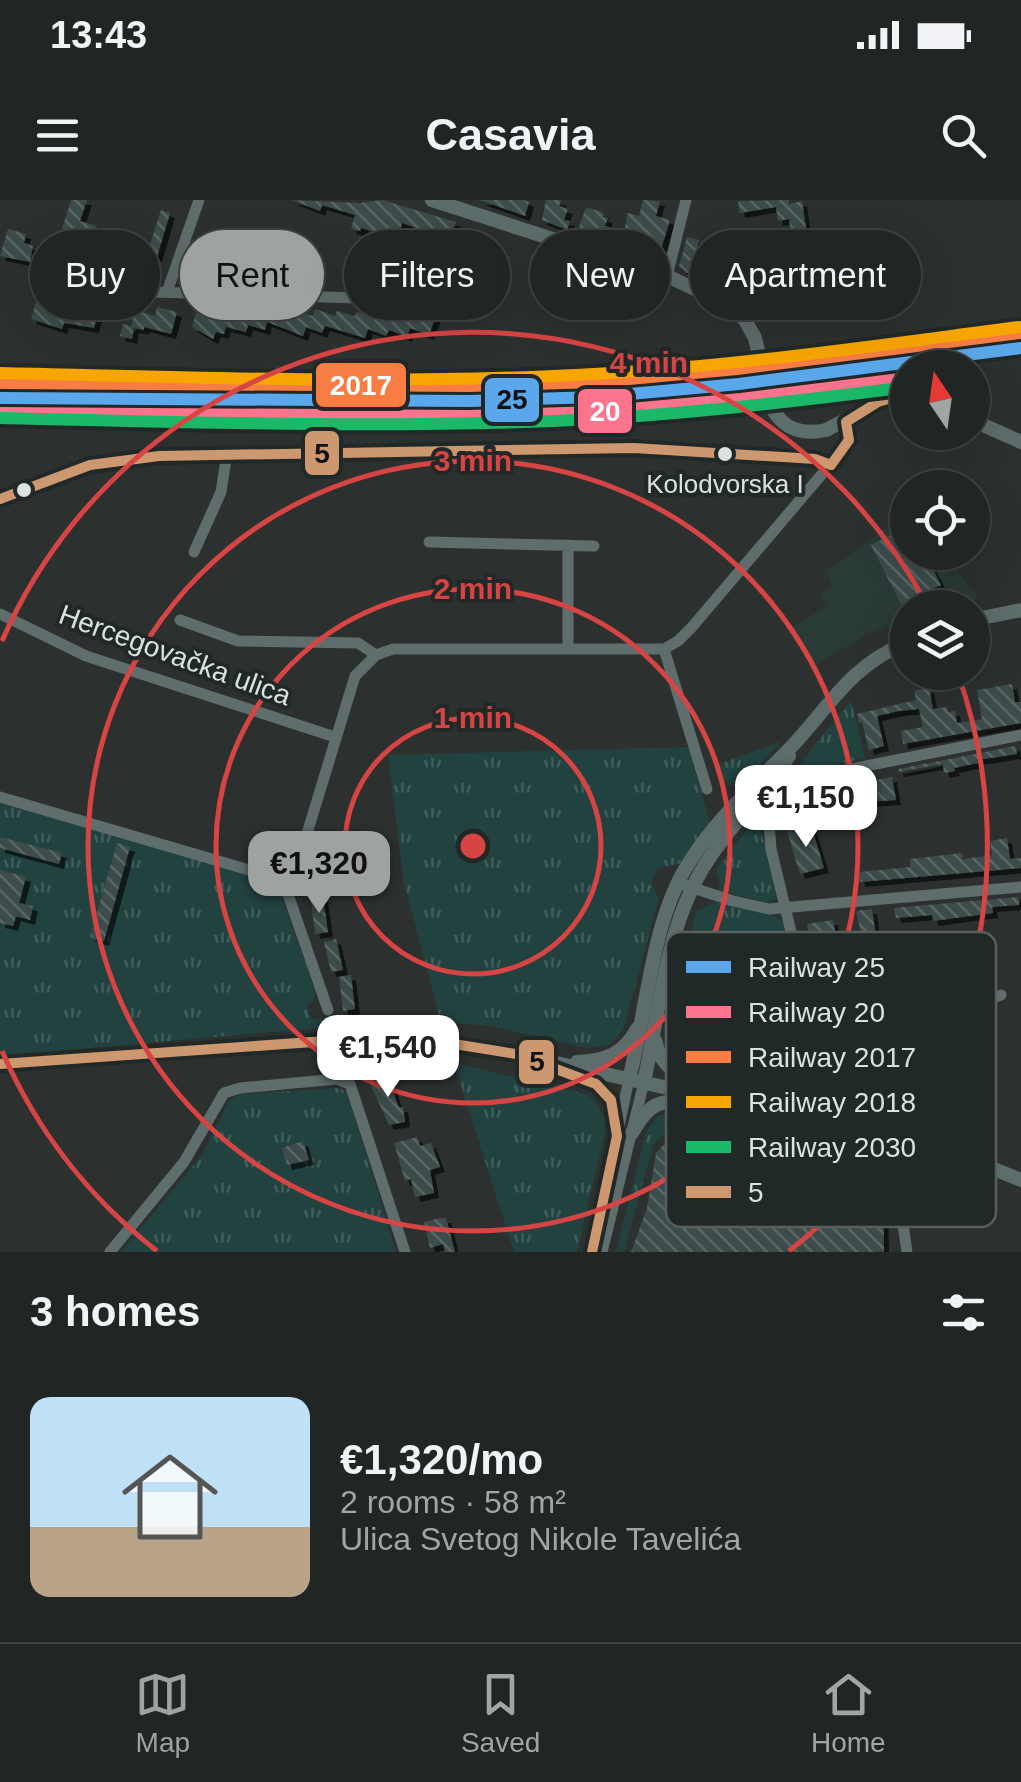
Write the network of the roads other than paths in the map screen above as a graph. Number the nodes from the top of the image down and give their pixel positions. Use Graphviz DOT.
graph roads {
  1 [pos="200,200"];
  2 [pos="432,200"];
  3 [pos="690,201"];
  4 [pos="530,232"];
  5 [pos="670,264"];
  6 [pos="670,278"];
  7 [pos="160,292"];
  8 [pos="167,292"];
  9 [pos="344,297"];
  10 [pos="890,397"];
  11 [pos="846,422"];
  12 [pos="990,428"];
  13 [pos="1021,442"];
  14 [pos="226,452"];
  15 [pos="830,465"];
  16 [pos="0,499"];
  17 [pos="429,542"];
  18 [pos="568,545"];
  19 [pos="594,546"];
  20 [pos="194,552"];
  21 [pos="1021,610"];
  22 [pos="0,614"];
  23 [pos="990,616"];
  24 [pos="180,620"];
  25 [pos="664,648"];
  26 [pos="568,650"];
  27 [pos="890,651"];
  28 [pos="376,655"];
  29 [pos="1021,735"];
  30 [pos="335,737"];
  31 [pos="707,788"];
  32 [pos="0,797"];
  33 [pos="283,880"];
  34 [pos="685,885"];
  35 [pos="1021,887"];
  36 [pos="786,908"];
  37 [pos="676,932"];
  38 [pos="792,932"];
  39 [pos="666,974"];
  40 [pos="1001,995"];
  41 [pos="996,997"];
  42 [pos="328,1010"];
  43 [pos="644,1015"];
  44 [pos="654,1036"];
  45 [pos="516,1054"];
  46 [pos="555,1062"];
  47 [pos="0,1064"];
  48 [pos="666,1064"];
  49 [pos="637,1080"];
  50 [pos="666,1087"];
  51 [pos="666,1101"];
  52 [pos="625,1134"];
  53 [pos="996,1169"];
  54 [pos="1021,1180"];
  55 [pos="904,1227"];
  56 [pos="110,1252"];
  57 [pos="406,1252"];
  58 [pos="592,1252"];
  59 [pos="602,1252"];
  60 [pos="908,1252"];
  1 -- 8 [label="street"];
  2 -- 4 [label="main road"];
  3 -- 5 [label="street"];
  6 -- 11 [label="main road"];
  7 -- 8 [label="street"];
  8 -- 9 [label="street"];
  10 -- 11 [label="main road"];
  11 -- 15 [label="street"];
  12 -- 13 [label="main road"];
  14 -- 15 [label="street"];
  14 -- 16 [label="street"];
  14 -- 20 [label="street"];
  15 -- 25 [label="street"];
  17 -- 18 [label="street"];
  18 -- 19 [label="street"];
  18 -- 26 [label="street"];
  21 -- 23 [label="main road"];
  22 -- 30 [label="street, Hercegovačka ulica"];
  24 -- 28 [label="street"];
  25 -- 26 [label="street"];
  25 -- 31 [label="street"];
  26 -- 28 [label="street"];
  27 -- 34 [label="main road"];
  28 -- 30 [label="street"];
  29 -- 36 [label="street"];
  30 -- 33 [label="street"];
  32 -- 33 [label="street"];
  33 -- 42 [label="street"];
  34 -- 36 [label="street"];
  34 -- 37 [label="main road"];
  34 -- 43 [label="main road"];
  35 -- 36 [label="street"];
  36 -- 38 [label="street"];
  39 -- 44 [label="main road"];
  40 -- 41 [label="street"];
  43 -- 46 [label="main road"];
  43 -- 49 [label="main road"];
  44 -- 48 [label="main road"];
  44 -- 49 [label="main road"];
  45 -- 46 [label="main road"];
  45 -- 47 [label="main road"];
  45 -- 52 [label="main road"];
  46 -- 49 [label="main road"];
  49 -- 50 [label="main road"];
  49 -- 52 [label="street"];
  51 -- 52 [label="main road"];
  52 -- 58 [label="street"];
  52 -- 59 [label="street"];
  53 -- 54 [label="main road"];
  55 -- 60 [label="street"];
  56 -- 57 [label="street"];
}
